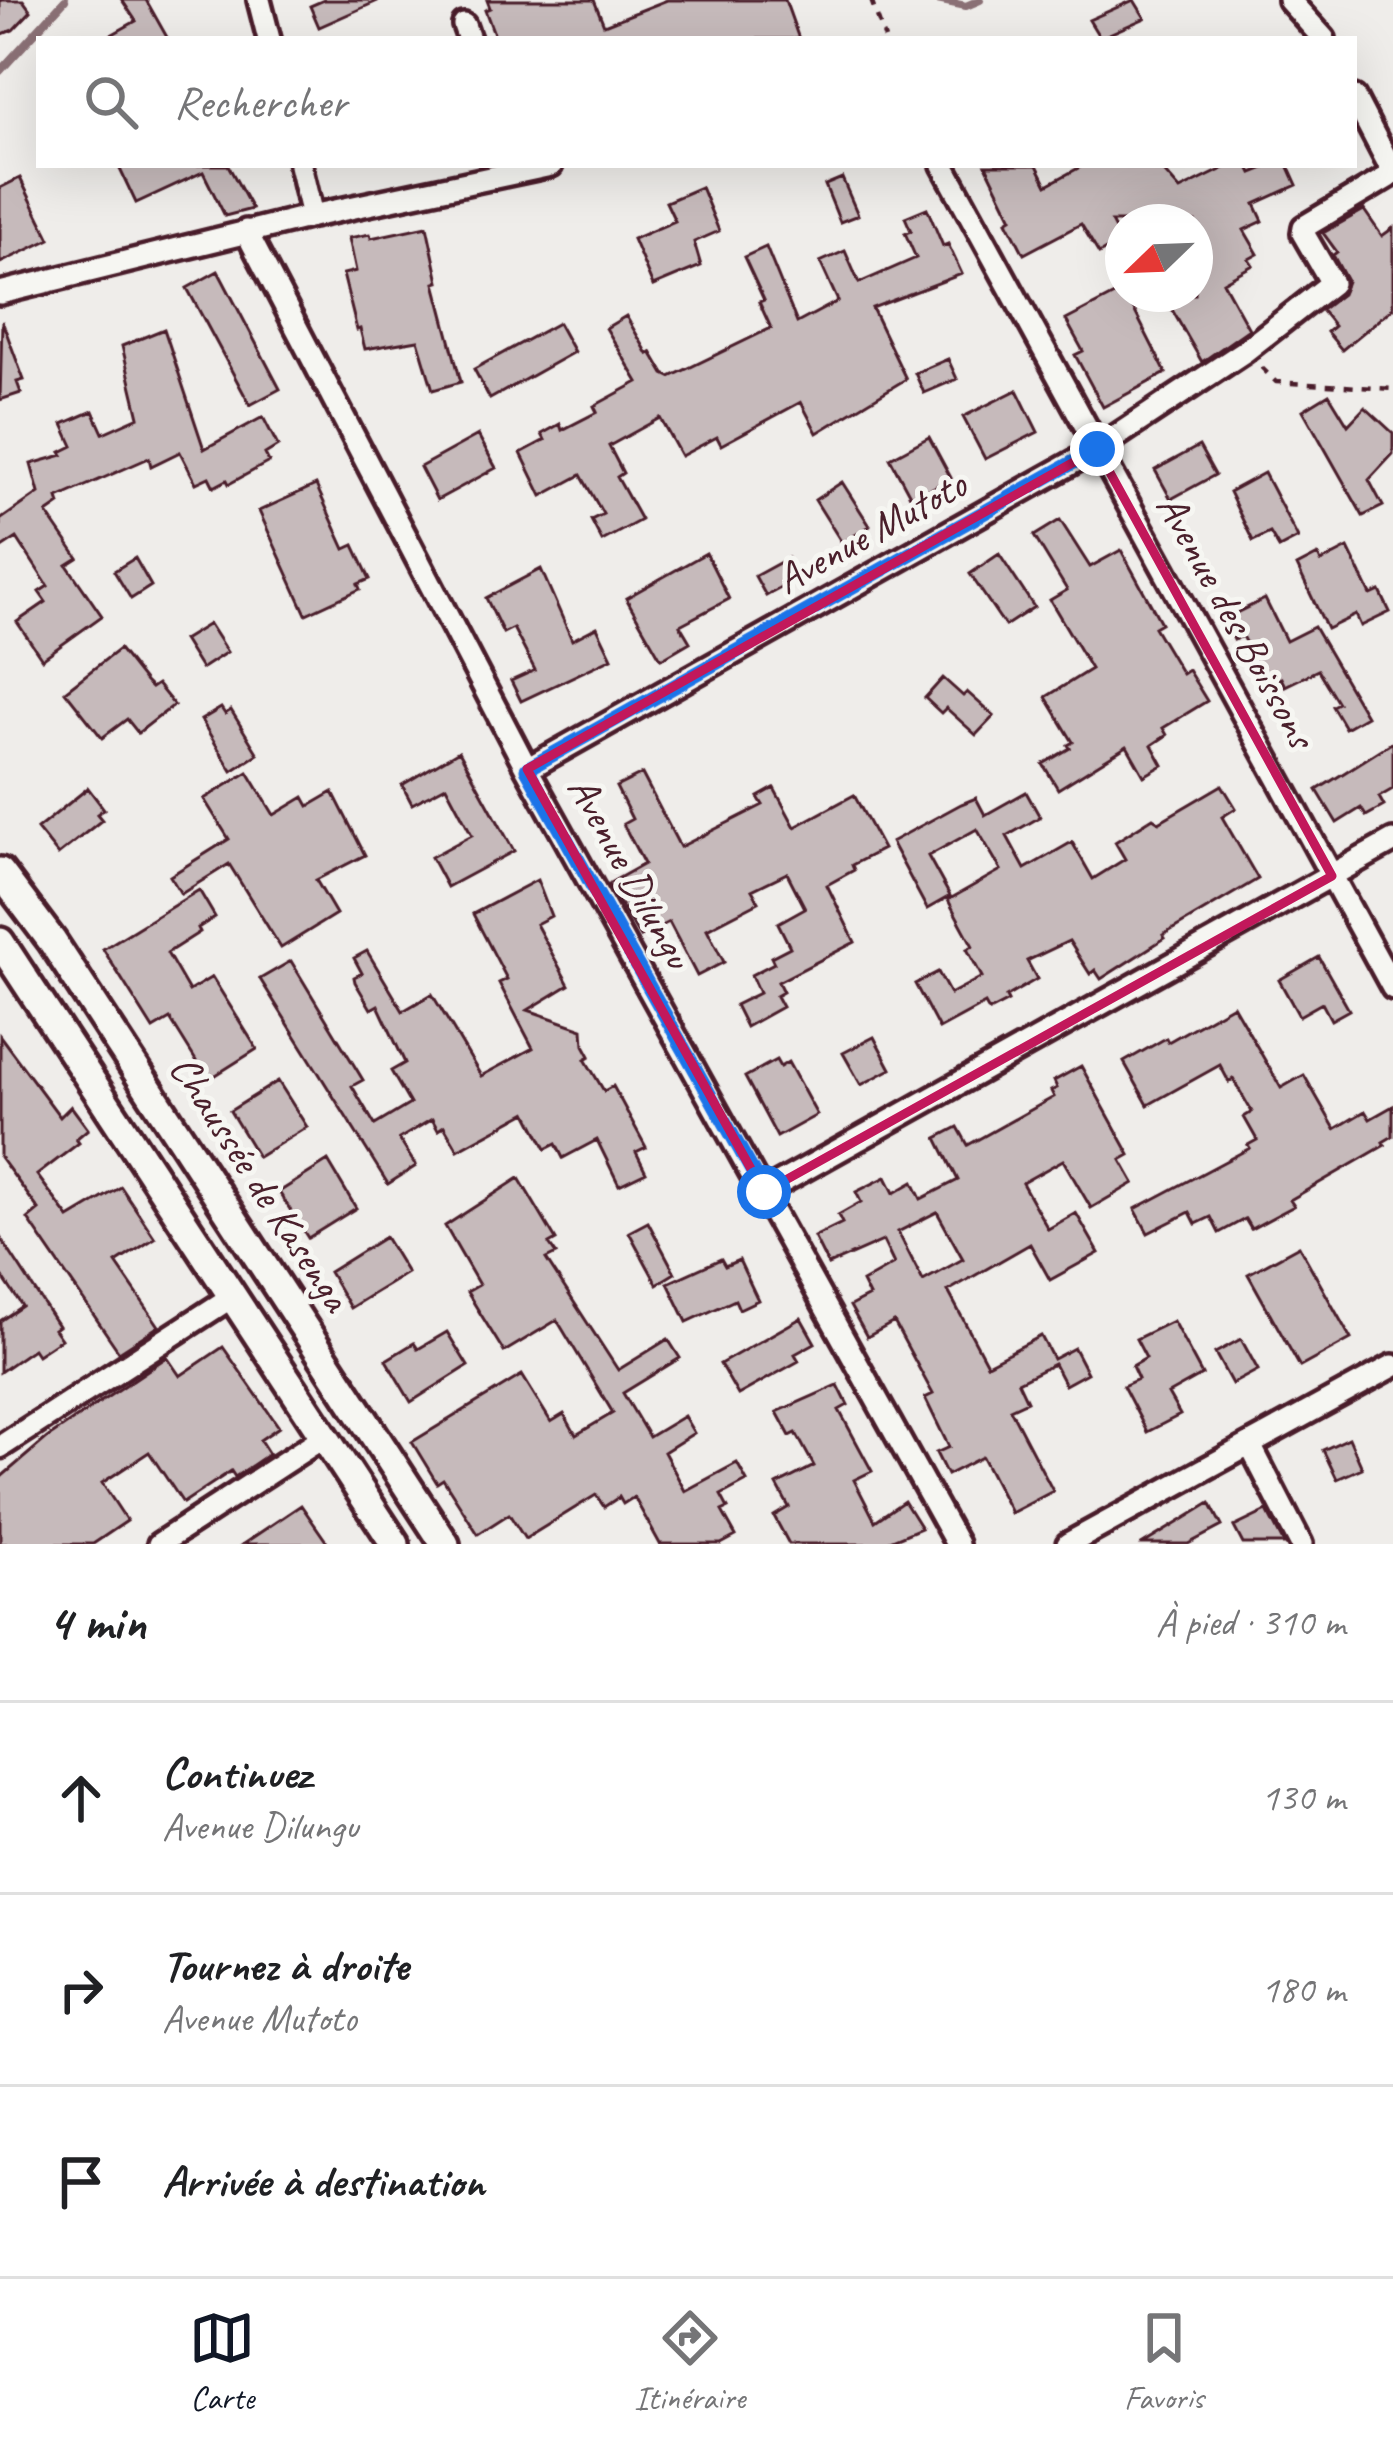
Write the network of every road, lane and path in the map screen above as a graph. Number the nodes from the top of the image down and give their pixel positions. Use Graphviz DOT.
graph roads {
  1 [pos="259,0"];
  2 [pos="1289,0"];
  3 [pos="871,1"];
  4 [pos="268,36"];
  5 [pos="884,36"];
  6 [pos="1321,36"];
  7 [pos="1357,103"];
  8 [pos="300,168"];
  9 [pos="946,168"];
  10 [pos="517,169"];
  11 [pos="1393,173"];
  12 [pos="312,216"];
  13 [pos="247,231"];
  14 [pos="0,293"];
  15 [pos="1245,351"];
  16 [pos="1393,388"];
  17 [pos="1097,449"];
  18 [pos="527,769"];
  19 [pos="1393,841"];
  20 [pos="0,872"];
  21 [pos="1332,876"];
  22 [pos="52,940"];
  23 [pos="8,953"];
  24 [pos="1393,988"];
  25 [pos="764,1192"];
  26 [pos="233,1296"];
  27 [pos="1393,1366"];
  28 [pos="325,1436"];
  29 [pos="1250,1445"];
  30 [pos="0,1447"];
  31 [pos="159,1544"];
  32 [pos="395,1544"];
  33 [pos="445,1544"];
  34 [pos="957,1544"];
  35 [pos="1068,1544"];
  36 [pos="1301,1544"];
  1 -- 4 [label="street"];
  2 -- 6 [label="street"];
  3 -- 5 [label="path"];
  7 -- 11 [label="street"];
  8 -- 12 [label="street"];
  9 -- 17 [label="street, Avenue des Boissons"];
  10 -- 12 [label="street"];
  11 -- 15 [label="street, Avenue Mutoto"];
  12 -- 13 [label="street"];
  13 -- 14 [label="street"];
  13 -- 18 [label="street, Avenue Dilungu"];
  15 -- 16 [label="path"];
  15 -- 17 [label="street, Avenue Mutoto"];
  17 -- 18 [label="street, Avenue Mutoto"];
  17 -- 21 [label="street, Avenue des Boissons"];
  18 -- 25 [label="street, Avenue Dilungu"];
  19 -- 21 [label="street"];
  20 -- 22 [label="main road, Chaussée de Kasenga"];
  21 -- 24 [label="street, Avenue des Boissons"];
  21 -- 25 [label="street"];
  22 -- 23 [label="main road"];
  22 -- 33 [label="main road, Chaussée de Kasenga"];
  23 -- 26 [label="main road, Chaussée de Kasenga"];
  25 -- 34 [label="street, Avenue Dilungu"];
  26 -- 28 [label="main road, Chaussée de Kasenga"];
  26 -- 30 [label="street"];
  27 -- 29 [label="street"];
  28 -- 31 [label="street"];
  28 -- 32 [label="main road, Chaussée de Kasenga"];
  29 -- 35 [label="street"];
  29 -- 36 [label="street"];
}
